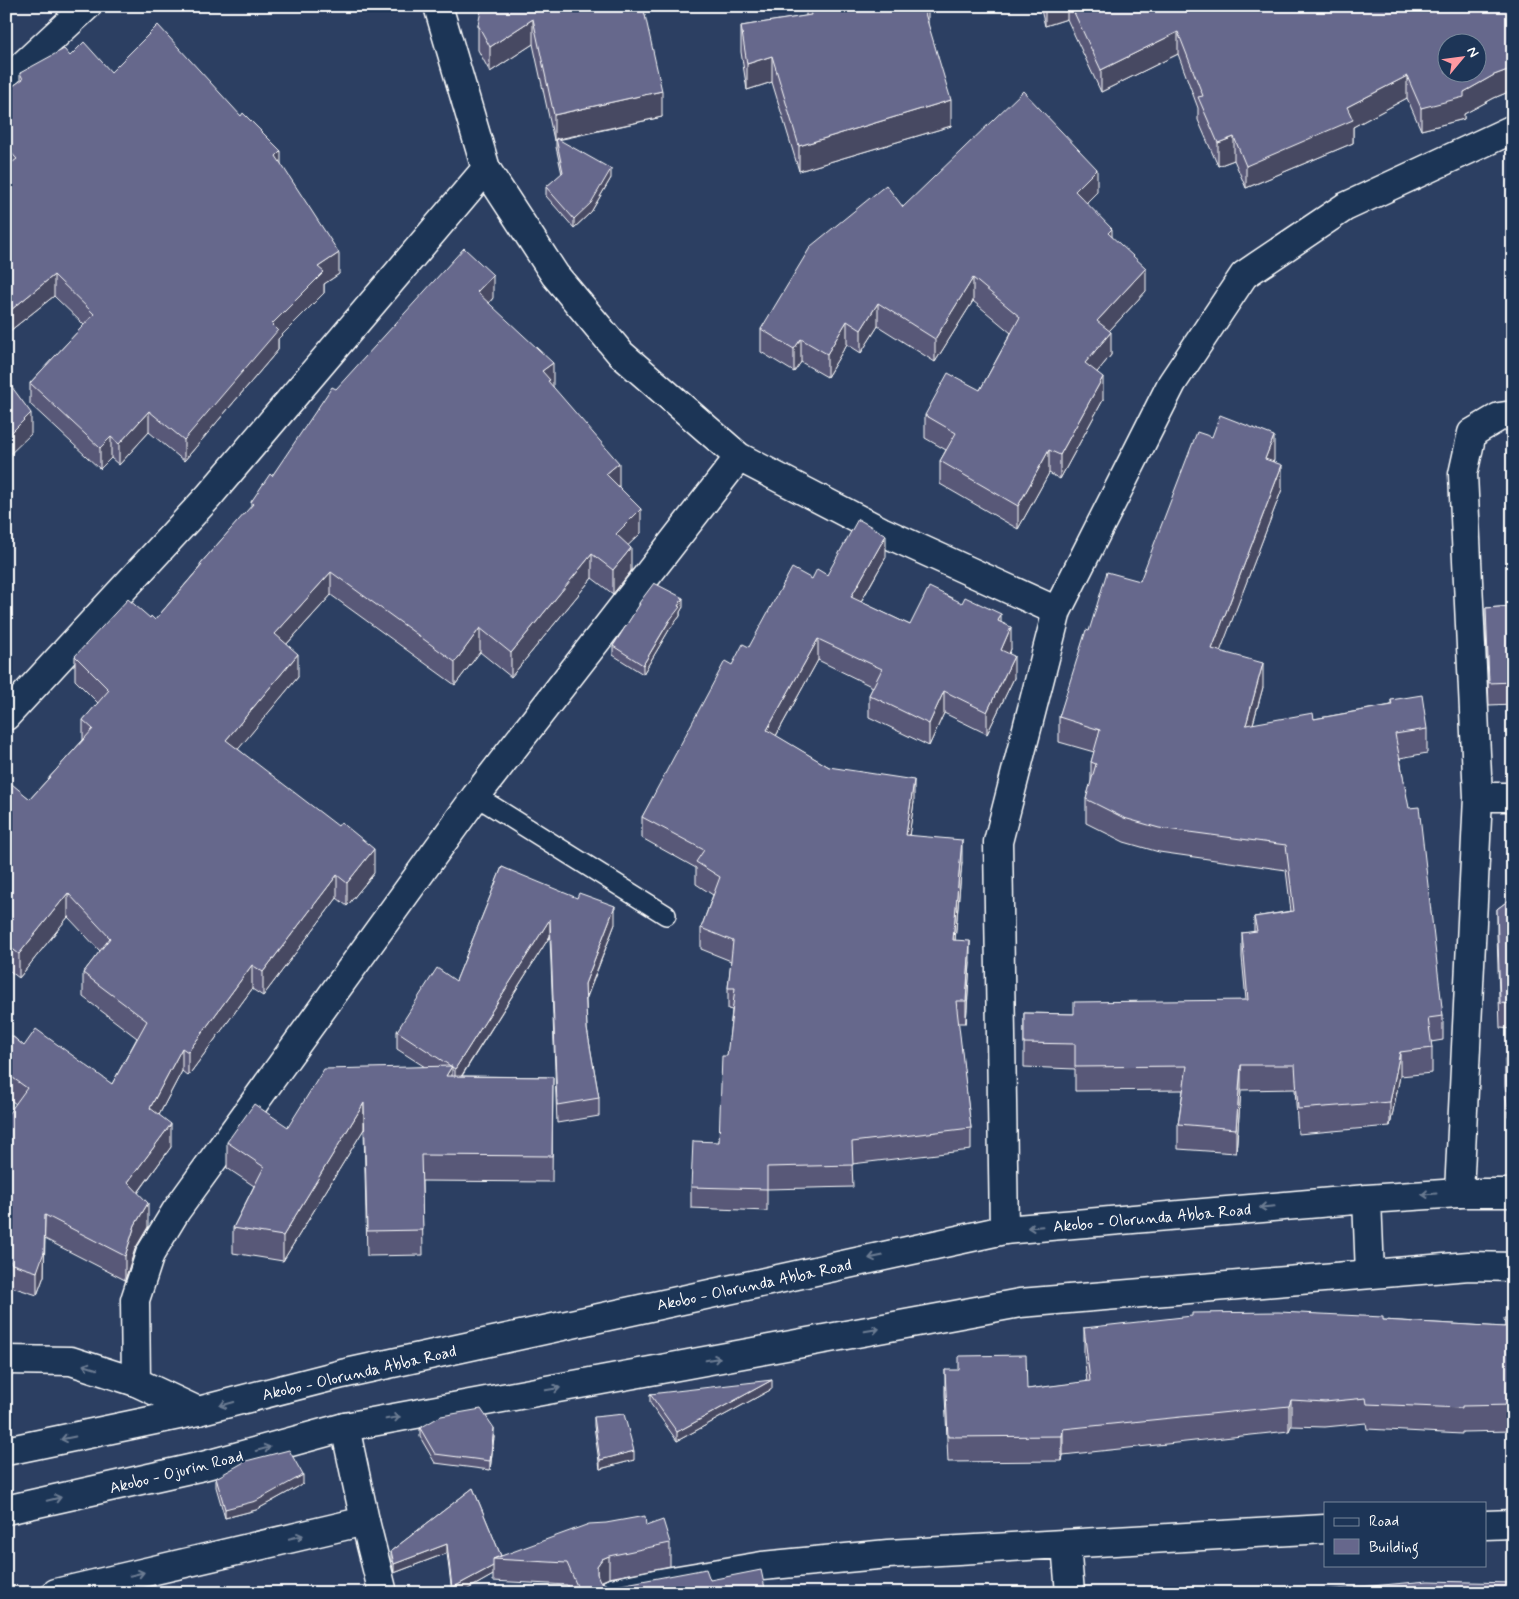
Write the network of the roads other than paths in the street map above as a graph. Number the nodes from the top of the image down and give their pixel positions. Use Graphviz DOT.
graph roads {
  1 [pos="87,6"];
  2 [pos="438,6"];
  3 [pos="6,81"];
  4 [pos="1513,129"];
  5 [pos="486,169"];
  6 [pos="1513,415"];
  7 [pos="738,457"];
  8 [pos="1057,610"];
  9 [pos="6,716"];
  10 [pos="476,796"];
  11 [pos="1478,796"];
  12 [pos="1513,796"];
  13 [pos="666,915"];
  14 [pos="1459,1192"];
  15 [pos="1513,1193"];
  16 [pos="1367,1198"];
  17 [pos="1004,1230"];
  18 [pos="1513,1267"];
  19 [pos="1370,1274"];
  20 [pos="6,1360"];
  21 [pos="136,1382"];
  22 [pos="198,1411"];
  23 [pos="345,1427"];
  24 [pos="6,1451"];
  25 [pos="6,1510"];
  26 [pos="365,1520"];
  27 [pos="1513,1524"];
  28 [pos="1486,1525"];
  29 [pos="1324,1530"];
  30 [pos="1066,1544"];
  31 [pos="56,1593"];
  32 [pos="383,1593"];
  33 [pos="612,1593"];
  34 [pos="1070,1593"];
  1 -- 3 [label="main road"];
  2 -- 5 [label="main road"];
  4 -- 8 [label="main road"];
  5 -- 7 [label="main road"];
  5 -- 9 [label="main road"];
  6 -- 11 [label="main road"];
  7 -- 8 [label="main road"];
  7 -- 10 [label="main road"];
  8 -- 17 [label="main road"];
  10 -- 13 [label="lane"];
  10 -- 21 [label="main road"];
  11 -- 12 [label="main road"];
  11 -- 14 [label="main road"];
  14 -- 15 [label="main road, Akobo - Olorunda Abba Road"];
  14 -- 16 [label="main road, Akobo - Olorunda Abba Road, one-way"];
  16 -- 17 [label="main road, Akobo - Olorunda Abba Road, one-way"];
  16 -- 19 [label="main road"];
  17 -- 22 [label="main road, Akobo - Olorunda Abba Road, one-way"];
  18 -- 19 [label="main road"];
  23 -- 19 [label="main road, one-way"];
  21 -- 20 [label="main road, one-way"];
  21 -- 22 [label="main road"];
  22 -- 24 [label="main road, Akobo - Olorunda Abba Road, one-way"];
  25 -- 23 [label="main road, Akobo - Ojurin Road, one-way"];
  23 -- 26 [label="main road"];
  31 -- 26 [label="main road, one-way"];
  26 -- 32 [label="main road"];
  27 -- 28 [label="main road"];
  29 -- 30 [label="main road"];
  30 -- 33 [label="main road"];
  30 -- 34 [label="main road"];
}
